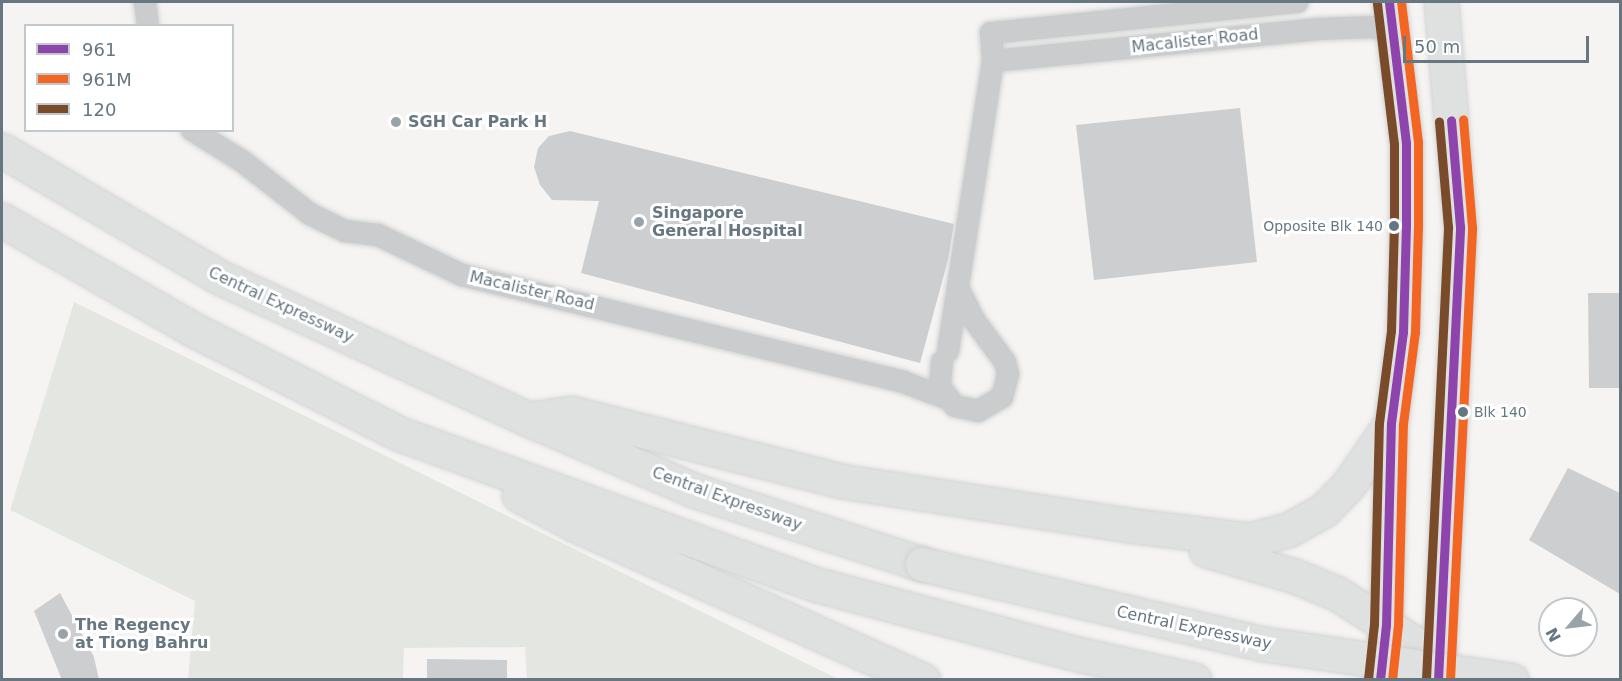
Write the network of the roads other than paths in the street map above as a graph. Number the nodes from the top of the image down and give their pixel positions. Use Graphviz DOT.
graph roads {
  1 [pos="145,2"];
  2 [pos="1297,2"];
  3 [pos="1389,2"];
  4 [pos="1441,2"];
  5 [pos="148,24"];
  6 [pos="1395,33"];
  7 [pos="993,62"];
  8 [pos="195,132"];
  9 [pos="2,150"];
  10 [pos="2,220"];
  11 [pos="960,291"];
  12 [pos="993,347"];
  13 [pos="945,357"];
  14 [pos="903,382"];
  15 [pos="946,398"];
  16 [pos="528,419"];
  17 [pos="1391,423"];
  18 [pos="400,434"];
  19 [pos="1127,525"];
  20 [pos="1386,625"];
  21 [pos="1439,670"];
  22 [pos="923,680"];
  23 [pos="1194,680"];
  24 [pos="1380,680"];
  25 [pos="1510,680"];
  1 -- 5 [label="street"];
  2 -- 7 [label="street, Macalister Road"];
  3 -- 6 [label="main road"];
  4 -- 21 [label="main road"];
  6 -- 7 [label="street, Macalister Road"];
  6 -- 17 [label="main road"];
  7 -- 11 [label="street, Macalister Road"];
  8 -- 14 [label="street, Macalister Road"];
  9 -- 16 [label="main road, Central Expressway"];
  10 -- 18 [label="main road"];
  11 -- 12 [label="street, Macalister Road"];
  11 -- 13 [label="street, Macalister Road"];
  12 -- 13 [label="street"];
  12 -- 15 [label="street, Macalister Road"];
  13 -- 14 [label="street"];
  13 -- 15 [label="street, Macalister Road"];
  14 -- 15 [label="street, Macalister Road"];
  16 -- 19 [label="main road"];
  16 -- 25 [label="main road, Central Expressway, bridge"];
  17 -- 19 [label="main road"];
  17 -- 20 [label="main road"];
  18 -- 22 [label="main road"];
  18 -- 23 [label="main road"];
  19 -- 20 [label="main road"];
  20 -- 21 [label="main road"];
  20 -- 24 [label="main road"];
}
